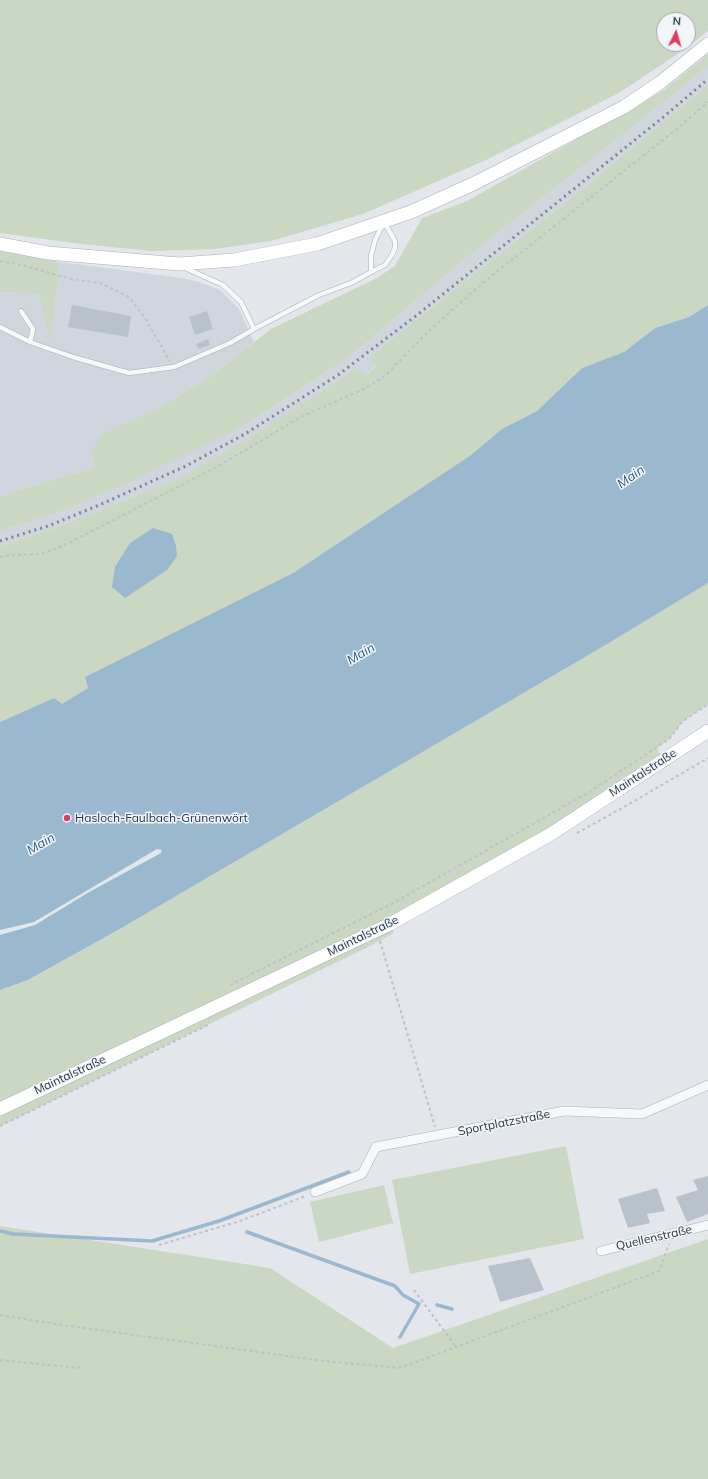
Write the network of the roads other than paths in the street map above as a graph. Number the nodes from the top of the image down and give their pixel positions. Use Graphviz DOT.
graph roads {
  1 [pos="708,44"];
  2 [pos="384,222"];
  3 [pos="0,244"];
  4 [pos="179,264"];
  5 [pos="371,272"];
  6 [pos="21,311"];
  7 [pos="0,327"];
  8 [pos="254,329"];
  9 [pos="30,342"];
  10 [pos="708,731"];
  11 [pos="708,1085"];
  12 [pos="0,1109"];
  13 [pos="315,1192"];
  14 [pos="708,1225"];
  15 [pos="600,1250"];
  1 -- 2 [label="main road"];
  2 -- 4 [label="main road"];
  2 -- 5 [label="lane"];
  2 -- 5 [label="lane"];
  3 -- 4 [label="main road"];
  4 -- 8 [label="lane"];
  5 -- 8 [label="lane"];
  6 -- 9 [label="lane"];
  7 -- 9 [label="lane"];
  8 -- 9 [label="lane"];
  10 -- 12 [label="main road, Maintalstraße"];
  11 -- 13 [label="street, Sportplatzstraße"];
  14 -- 15 [label="street, Quellenstraße"];
}
